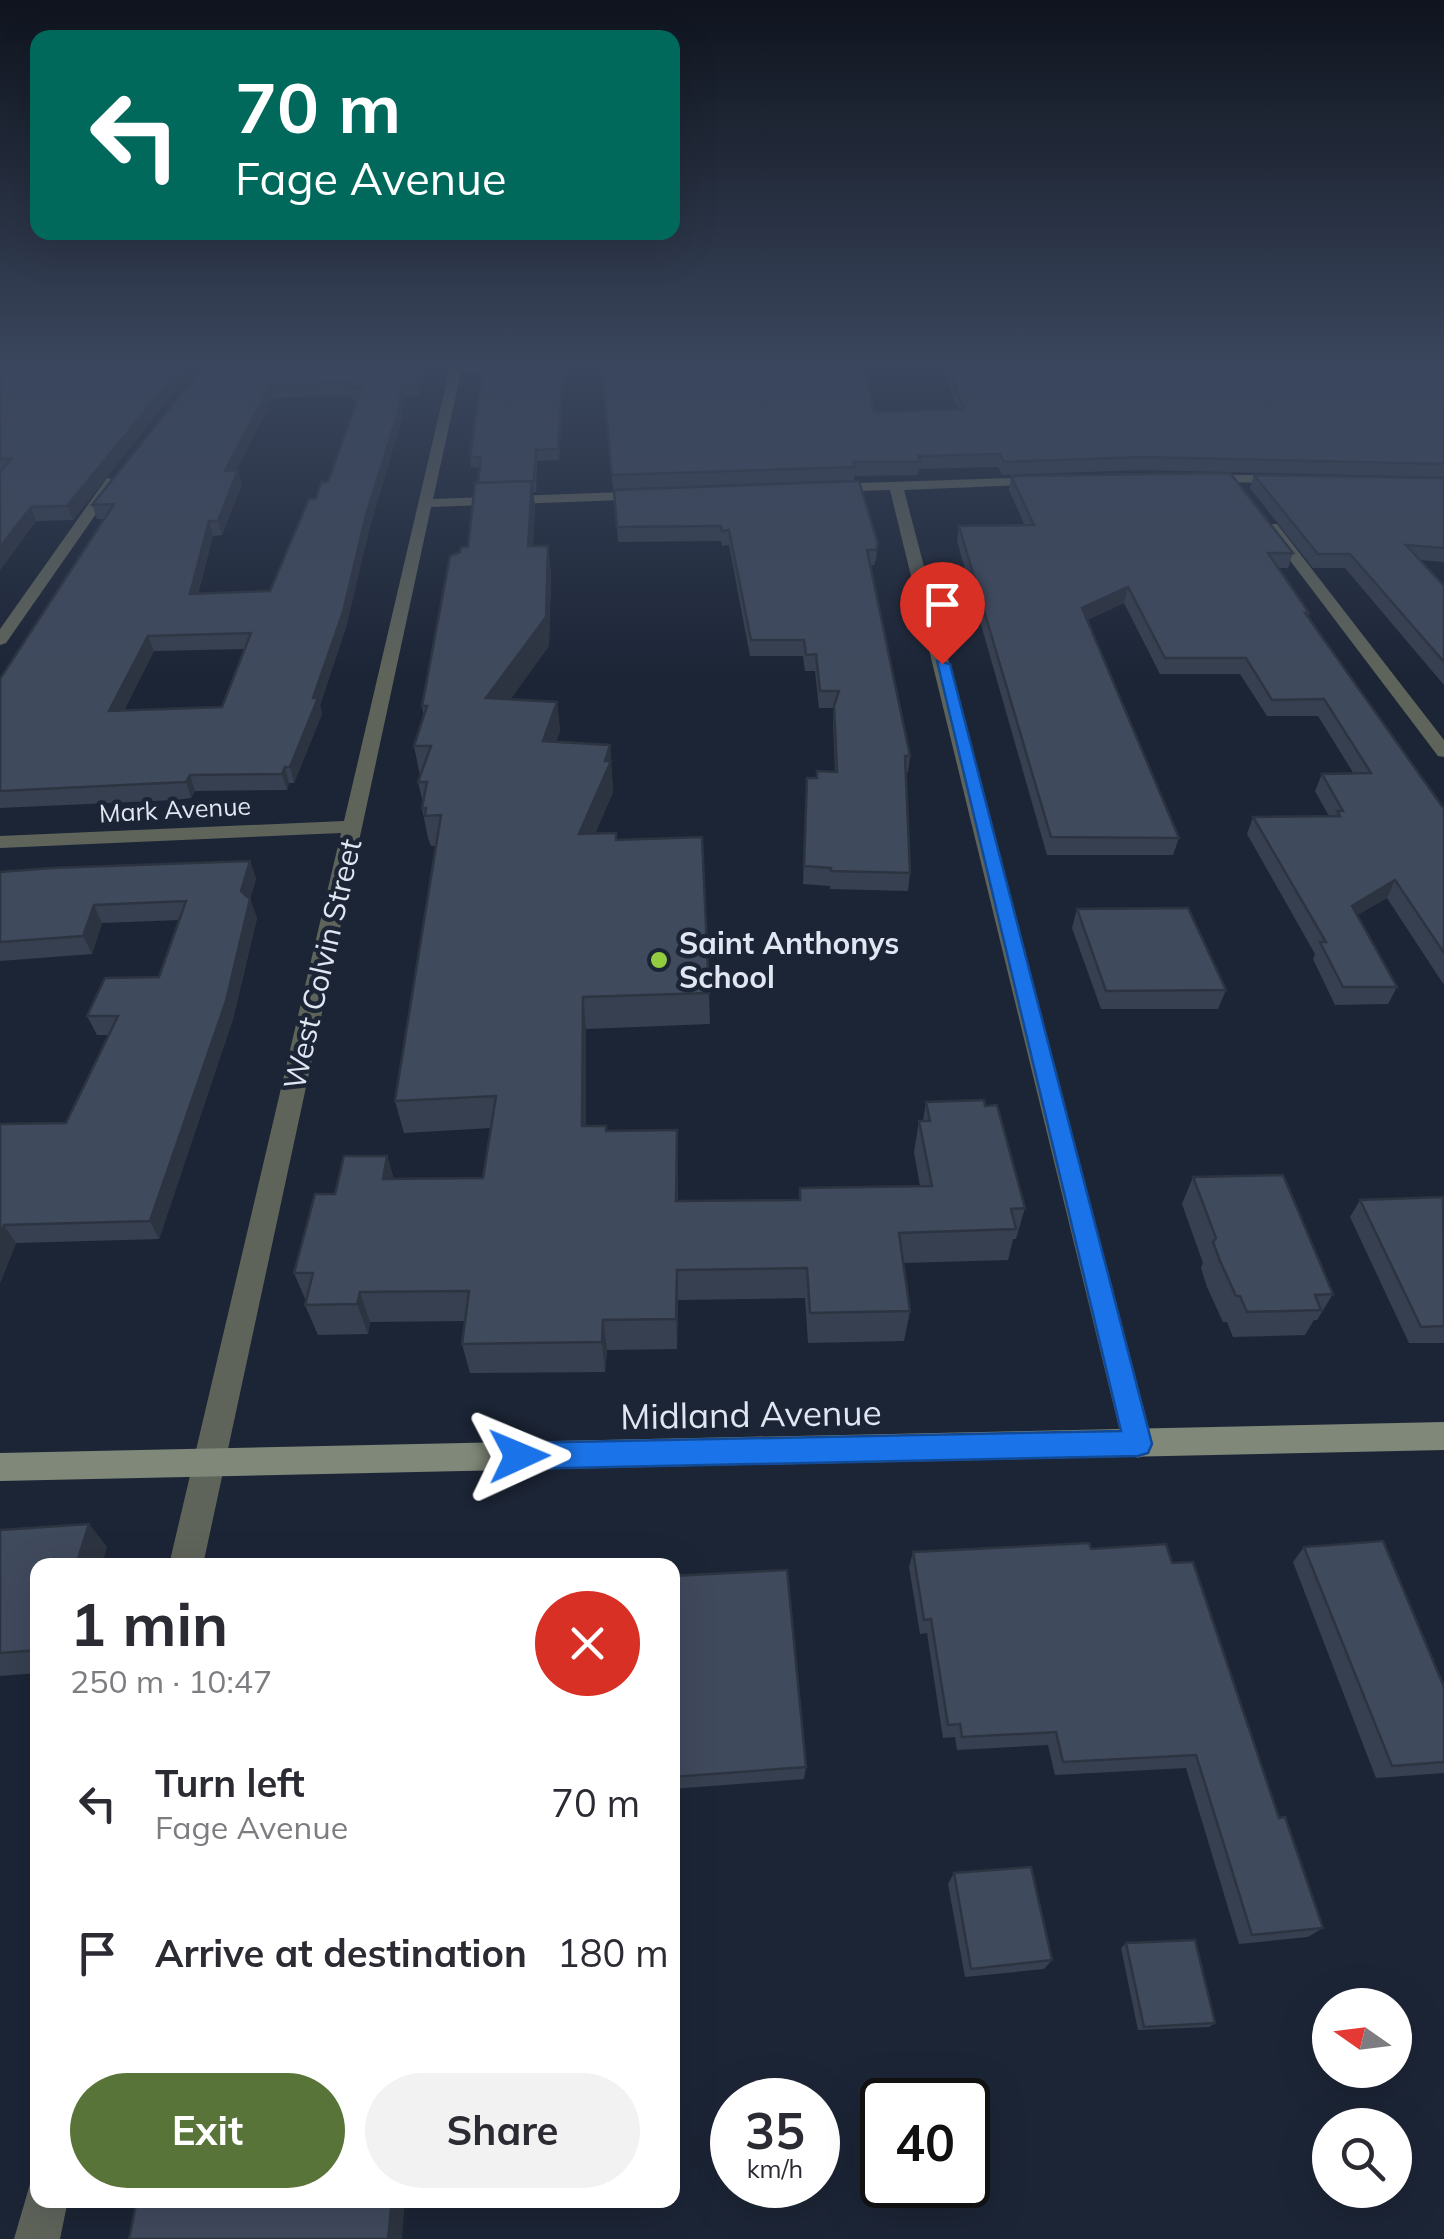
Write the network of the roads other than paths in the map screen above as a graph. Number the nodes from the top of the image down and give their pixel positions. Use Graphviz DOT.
graph roads {
  1 [pos="432,467"];
  2 [pos="118,474"];
  3 [pos="1194,478"];
  4 [pos="1230,478"];
  5 [pos="1064,480"];
  6 [pos="1304,480"];
  7 [pos="896,486"];
  8 [pos="818,489"];
  9 [pos="1242,492"];
  10 [pos="660,494"];
  11 [pos="424,503"];
  12 [pos="1255,507"];
  13 [pos="0,640"];
  14 [pos="1444,752"];
  15 [pos="352,827"];
  16 [pos="0,842"];
  17 [pos="1444,1436"];
  18 [pos="1138,1444"];
  19 [pos="209,1462"];
  20 [pos="0,1467"];
  21 [pos="188,1558"];
  22 [pos="44,2208"];
  23 [pos="37,2239"];
  1 -- 11 [label="street, West Colvin Street"];
  2 -- 13 [label="street"];
  3 -- 4 [label="street"];
  4 -- 6 [label="street"];
  4 -- 9 [label="street"];
  5 -- 7 [label="street"];
  7 -- 8 [label="street"];
  7 -- 18 [label="street"];
  10 -- 11 [label="street"];
  11 -- 15 [label="street, West Colvin Street"];
  12 -- 14 [label="street"];
  15 -- 16 [label="street, Mark Avenue"];
  15 -- 19 [label="street, West Colvin Street"];
  17 -- 18 [label="street, Midland Avenue"];
  18 -- 19 [label="street, Midland Avenue"];
  19 -- 20 [label="street, Midland Avenue"];
  19 -- 21 [label="street, West Colvin Street"];
  22 -- 23 [label="street"];
}
